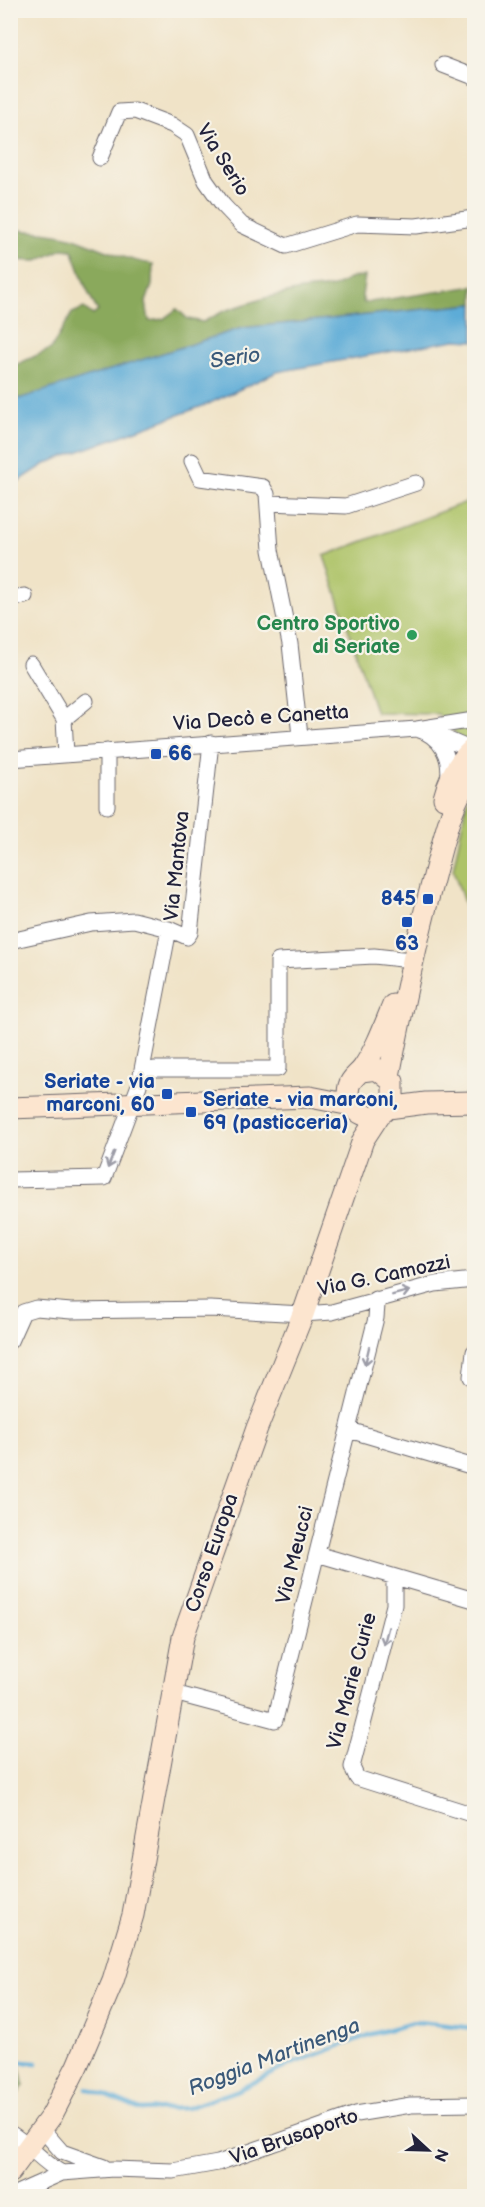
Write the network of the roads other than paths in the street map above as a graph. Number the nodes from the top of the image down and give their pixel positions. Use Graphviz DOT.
graph roads {
  1 [pos="443,65"];
  2 [pos="474,77"];
  3 [pos="100,158"];
  4 [pos="474,218"];
  5 [pos="192,461"];
  6 [pos="416,483"];
  7 [pos="268,503"];
  8 [pos="31,664"];
  9 [pos="86,701"];
  10 [pos="64,719"];
  11 [pos="474,720"];
  12 [pos="417,729"];
  13 [pos="432,734"];
  14 [pos="300,736"];
  15 [pos="211,743"];
  16 [pos="474,748"];
  17 [pos="107,752"];
  18 [pos="66,754"];
  19 [pos="10,759"];
  20 [pos="474,770"];
  21 [pos="447,784"];
  22 [pos="107,806"];
  23 [pos="432,883"];
  24 [pos="170,928"];
  25 [pos="10,941"];
  26 [pos="411,960"];
  27 [pos="154,1069"];
  28 [pos="355,1077"];
  29 [pos="391,1079"];
  30 [pos="310,1097"];
  31 [pos="474,1102"];
  32 [pos="426,1103"];
  33 [pos="133,1106"];
  34 [pos="353,1107"];
  35 [pos="10,1108"];
  36 [pos="384,1111"];
  37 [pos="363,1140"];
  38 [pos="10,1180"];
  39 [pos="474,1280"];
  40 [pos="375,1299"];
  41 [pos="303,1314"];
  42 [pos="10,1341"];
  43 [pos="474,1352"];
  44 [pos="471,1377"];
  45 [pos="349,1430"];
  46 [pos="474,1467"];
  47 [pos="317,1554"];
  48 [pos="394,1578"];
  49 [pos="474,1600"];
  50 [pos="174,1694"];
  51 [pos="474,1815"];
  52 [pos="474,2104"];
  53 [pos="10,2133"];
  54 [pos="36,2137"];
  55 [pos="113,2169"];
  56 [pos="10,2172"];
  57 [pos="62,2173"];
  58 [pos="10,2196"];
  1 -- 2 [label="street"];
  3 -- 4 [label="street, Via Serio"];
  5 -- 7 [label="street"];
  6 -- 7 [label="street"];
  7 -- 14 [label="street"];
  8 -- 10 [label="street"];
  9 -- 10 [label="street"];
  10 -- 18 [label="street"];
  11 -- 12 [label="street, Via Decò e Canetta"];
  12 -- 13 [label="street, Via Decò e Canetta"];
  12 -- 14 [label="street, Via Decò e Canetta"];
  13 -- 16 [label="street, Via Decò e Canetta"];
  13 -- 21 [label="street"];
  14 -- 15 [label="street, Via Decò e Canetta"];
  15 -- 17 [label="street, Via Decò e Canetta"];
  15 -- 24 [label="street, Via Mantova"];
  16 -- 21 [label="street, Corso Europa"];
  17 -- 18 [label="street, Via Decò e Canetta"];
  17 -- 22 [label="street"];
  18 -- 19 [label="street, Via Decò e Canetta"];
  20 -- 23 [label="street, Corso Europa"];
  21 -- 23 [label="street, Corso Europa"];
  23 -- 26 [label="street, Corso Europa"];
  24 -- 25 [label="street"];
  24 -- 33 [label="street, Via Mantova"];
  26 -- 27 [label="street"];
  26 -- 28 [label="street, Corso Europa"];
  26 -- 29 [label="street, Corso Europa"];
  28 -- 29 [label="street"];
  28 -- 30 [label="street"];
  28 -- 34 [label="street"];
  29 -- 32 [label="street"];
  29 -- 36 [label="street, Corso Europa"];
  30 -- 33 [label="street"];
  30 -- 34 [label="street"];
  31 -- 32 [label="street"];
  32 -- 36 [label="street"];
  33 -- 35 [label="street"];
  33 -- 38 [label="street, Via Mantova, one-way"];
  34 -- 36 [label="street"];
  34 -- 37 [label="street"];
  36 -- 37 [label="street, Corso Europa"];
  37 -- 41 [label="street, Corso Europa"];
  40 -- 39 [label="street, Via G. Camozzi, one-way"];
  40 -- 41 [label="street, Via G. Camozzi"];
  40 -- 45 [label="street, Via Meucci, one-way"];
  41 -- 42 [label="street, Via G. Camozzi"];
  41 -- 50 [label="street, Corso Europa"];
  43 -- 44 [label="street"];
  45 -- 46 [label="street"];
  45 -- 47 [label="street, Via Meucci"];
  47 -- 48 [label="street"];
  47 -- 50 [label="street, Via Meucci"];
  48 -- 49 [label="street"];
  48 -- 51 [label="street, Via Marie Curie, one-way"];
  50 -- 54 [label="street, Corso Europa"];
  52 -- 55 [label="street, Via Brusaporto"];
  53 -- 54 [label="street"];
  54 -- 55 [label="street, Via Brusaporto"];
  54 -- 56 [label="street"];
  54 -- 57 [label="street"];
  55 -- 57 [label="street, Via Brusaporto"];
  57 -- 58 [label="street, Via Brusaporto"];
}
